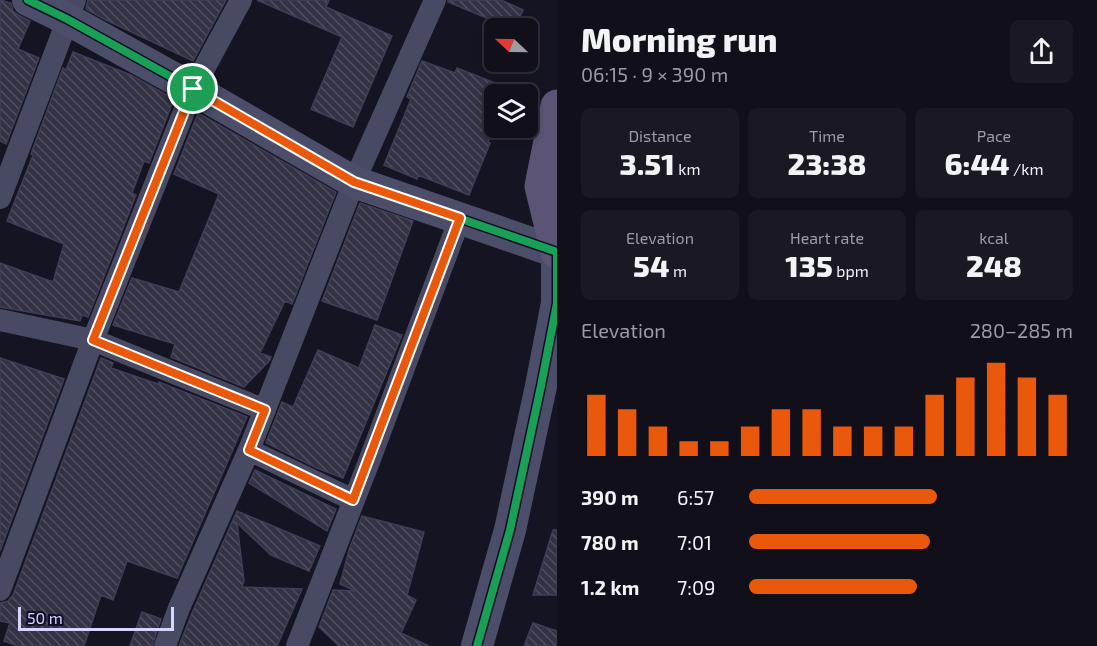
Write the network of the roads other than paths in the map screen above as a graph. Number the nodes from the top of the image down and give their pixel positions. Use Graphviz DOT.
graph roads {
  1 [pos="28,0"];
  2 [pos="241,0"];
  3 [pos="435,0"];
  4 [pos="71,9"];
  5 [pos="193,89"];
  6 [pos="557,106"];
  7 [pos="354,182"];
  8 [pos="0,198"];
  9 [pos="460,218"];
  10 [pos="557,252"];
  11 [pos="0,320"];
  12 [pos="93,340"];
  13 [pos="265,410"];
  14 [pos="249,450"];
  15 [pos="353,500"];
  16 [pos="0,591"];
  17 [pos="165,646"];
  18 [pos="297,646"];
  19 [pos="477,646"];
  1 -- 4 [label="street"];
  2 -- 5 [label="street"];
  3 -- 7 [label="street"];
  4 -- 5 [label="street"];
  4 -- 8 [label="street"];
  5 -- 7 [label="street"];
  5 -- 12 [label="street"];
  6 -- 10 [label="main road"];
  7 -- 9 [label="street"];
  7 -- 13 [label="street"];
  9 -- 10 [label="street"];
  9 -- 15 [label="street"];
  10 -- 19 [label="street"];
  11 -- 12 [label="street"];
  12 -- 13 [label="street"];
  12 -- 16 [label="street"];
  13 -- 14 [label="street"];
  14 -- 15 [label="street"];
  14 -- 17 [label="street"];
  15 -- 18 [label="street"];
}
